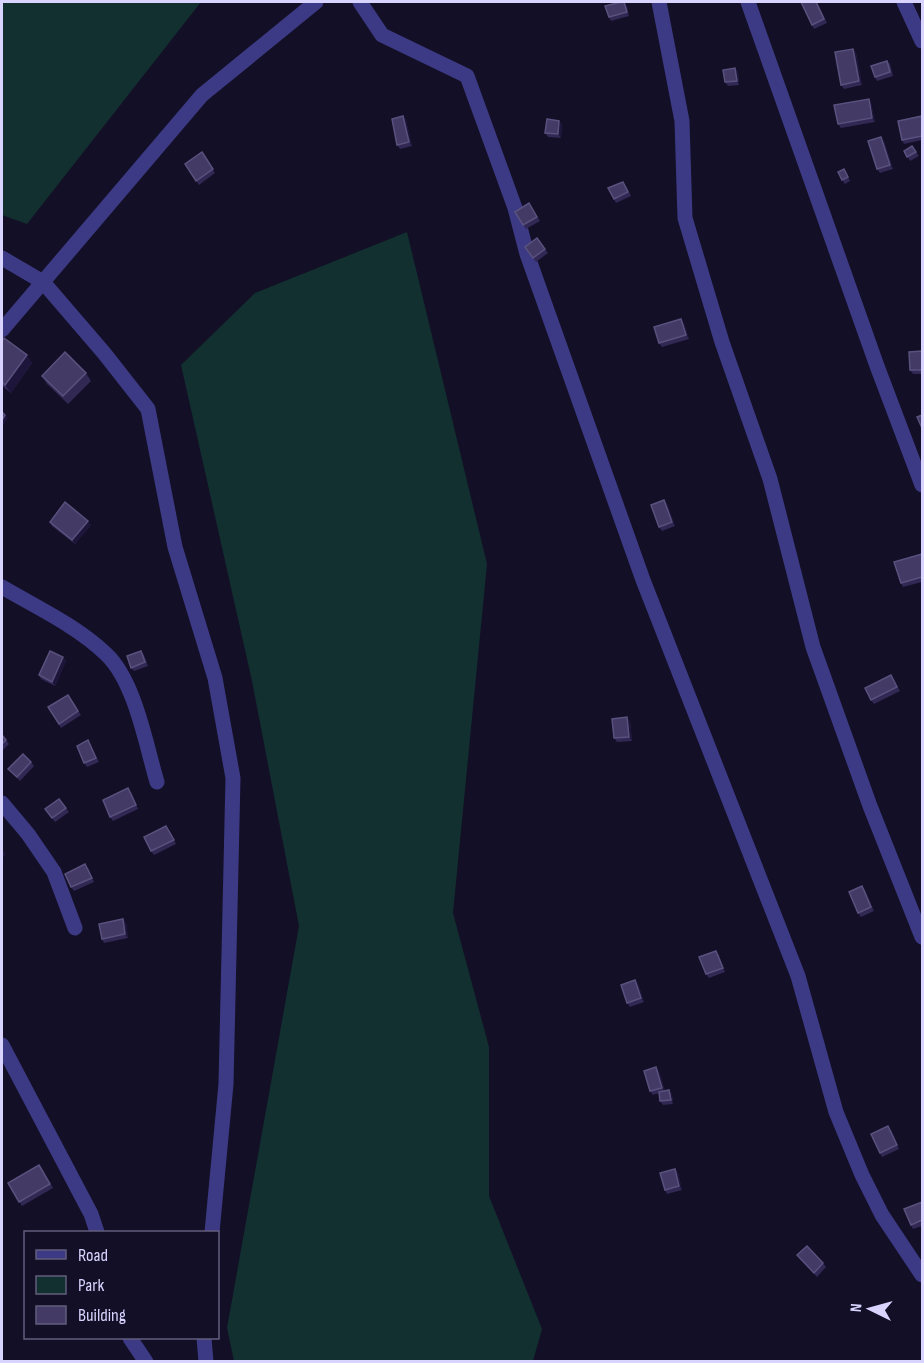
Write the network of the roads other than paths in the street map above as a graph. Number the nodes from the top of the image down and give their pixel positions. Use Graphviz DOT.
graph roads {
  1 [pos="316,2"];
  2 [pos="360,2"];
  3 [pos="659,2"];
  4 [pos="748,2"];
  5 [pos="904,2"];
  6 [pos="922,41"];
  7 [pos="2,258"];
  8 [pos="43,282"];
  9 [pos="2,330"];
  10 [pos="922,485"];
  11 [pos="2,587"];
  12 [pos="157,782"];
  13 [pos="2,803"];
  14 [pos="75,928"];
  15 [pos="922,937"];
  16 [pos="2,1045"];
  17 [pos="96,1231"];
  18 [pos="212,1231"];
  19 [pos="922,1275"];
  20 [pos="131,1339"];
  21 [pos="204,1339"];
  22 [pos="146,1362"];
  23 [pos="206,1362"];
  1 -- 8 [label="street"];
  2 -- 19 [label="street"];
  3 -- 15 [label="street"];
  4 -- 10 [label="street"];
  5 -- 6 [label="street"];
  7 -- 8 [label="street"];
  8 -- 9 [label="street"];
  8 -- 18 [label="street"];
  11 -- 12 [label="street"];
  13 -- 14 [label="street"];
  16 -- 17 [label="street"];
  20 -- 22 [label="street"];
  21 -- 23 [label="street"];
}
